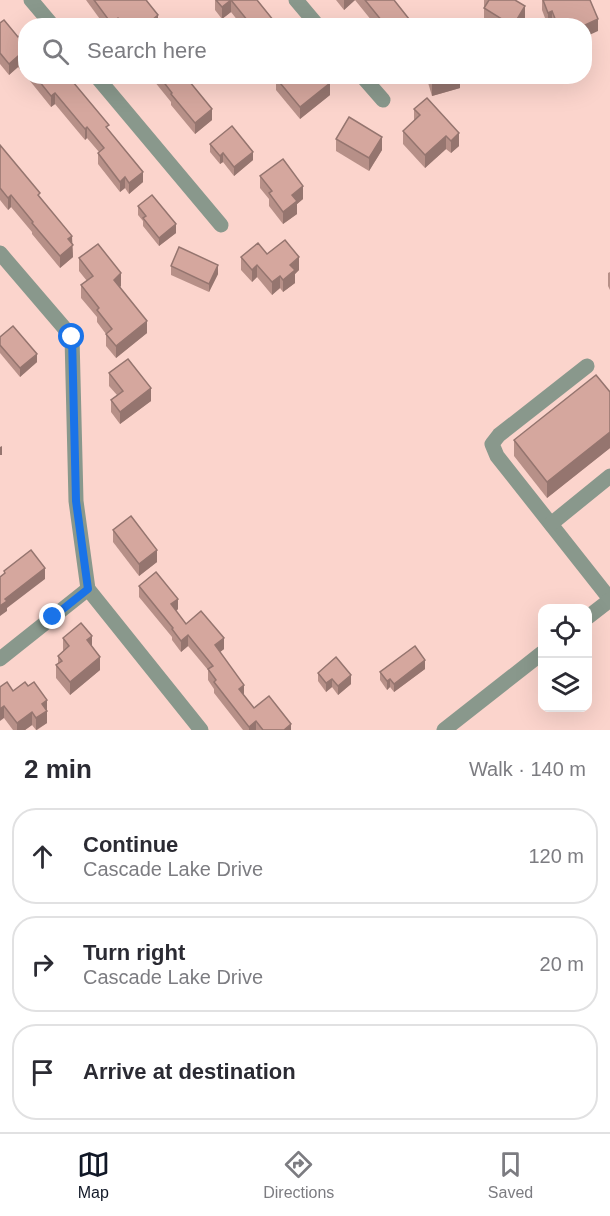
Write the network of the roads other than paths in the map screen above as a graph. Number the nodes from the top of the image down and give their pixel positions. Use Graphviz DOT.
graph roads {
  1 [pos="31,0"];
  2 [pos="296,0"];
  3 [pos="46,18"];
  4 [pos="311,18"];
  5 [pos="103,84"];
  6 [pos="369,84"];
  7 [pos="383,100"];
  8 [pos="221,225"];
  9 [pos="0,253"];
  10 [pos="587,366"];
  11 [pos="610,476"];
  12 [pos="551,524"];
  13 [pos="88,589"];
  14 [pos="610,599"];
  15 [pos="592,614"];
  16 [pos="538,657"];
  17 [pos="0,659"];
  18 [pos="201,730"];
  19 [pos="444,730"];
  1 -- 3 [label="street"];
  2 -- 4 [label="street"];
  5 -- 8 [label="street"];
  6 -- 7 [label="street"];
  9 -- 13 [label="street"];
  10 -- 12 [label="street"];
  11 -- 12 [label="street"];
  12 -- 14 [label="street"];
  13 -- 17 [label="street"];
  13 -- 18 [label="street"];
  14 -- 15 [label="street"];
  16 -- 19 [label="street"];
}
